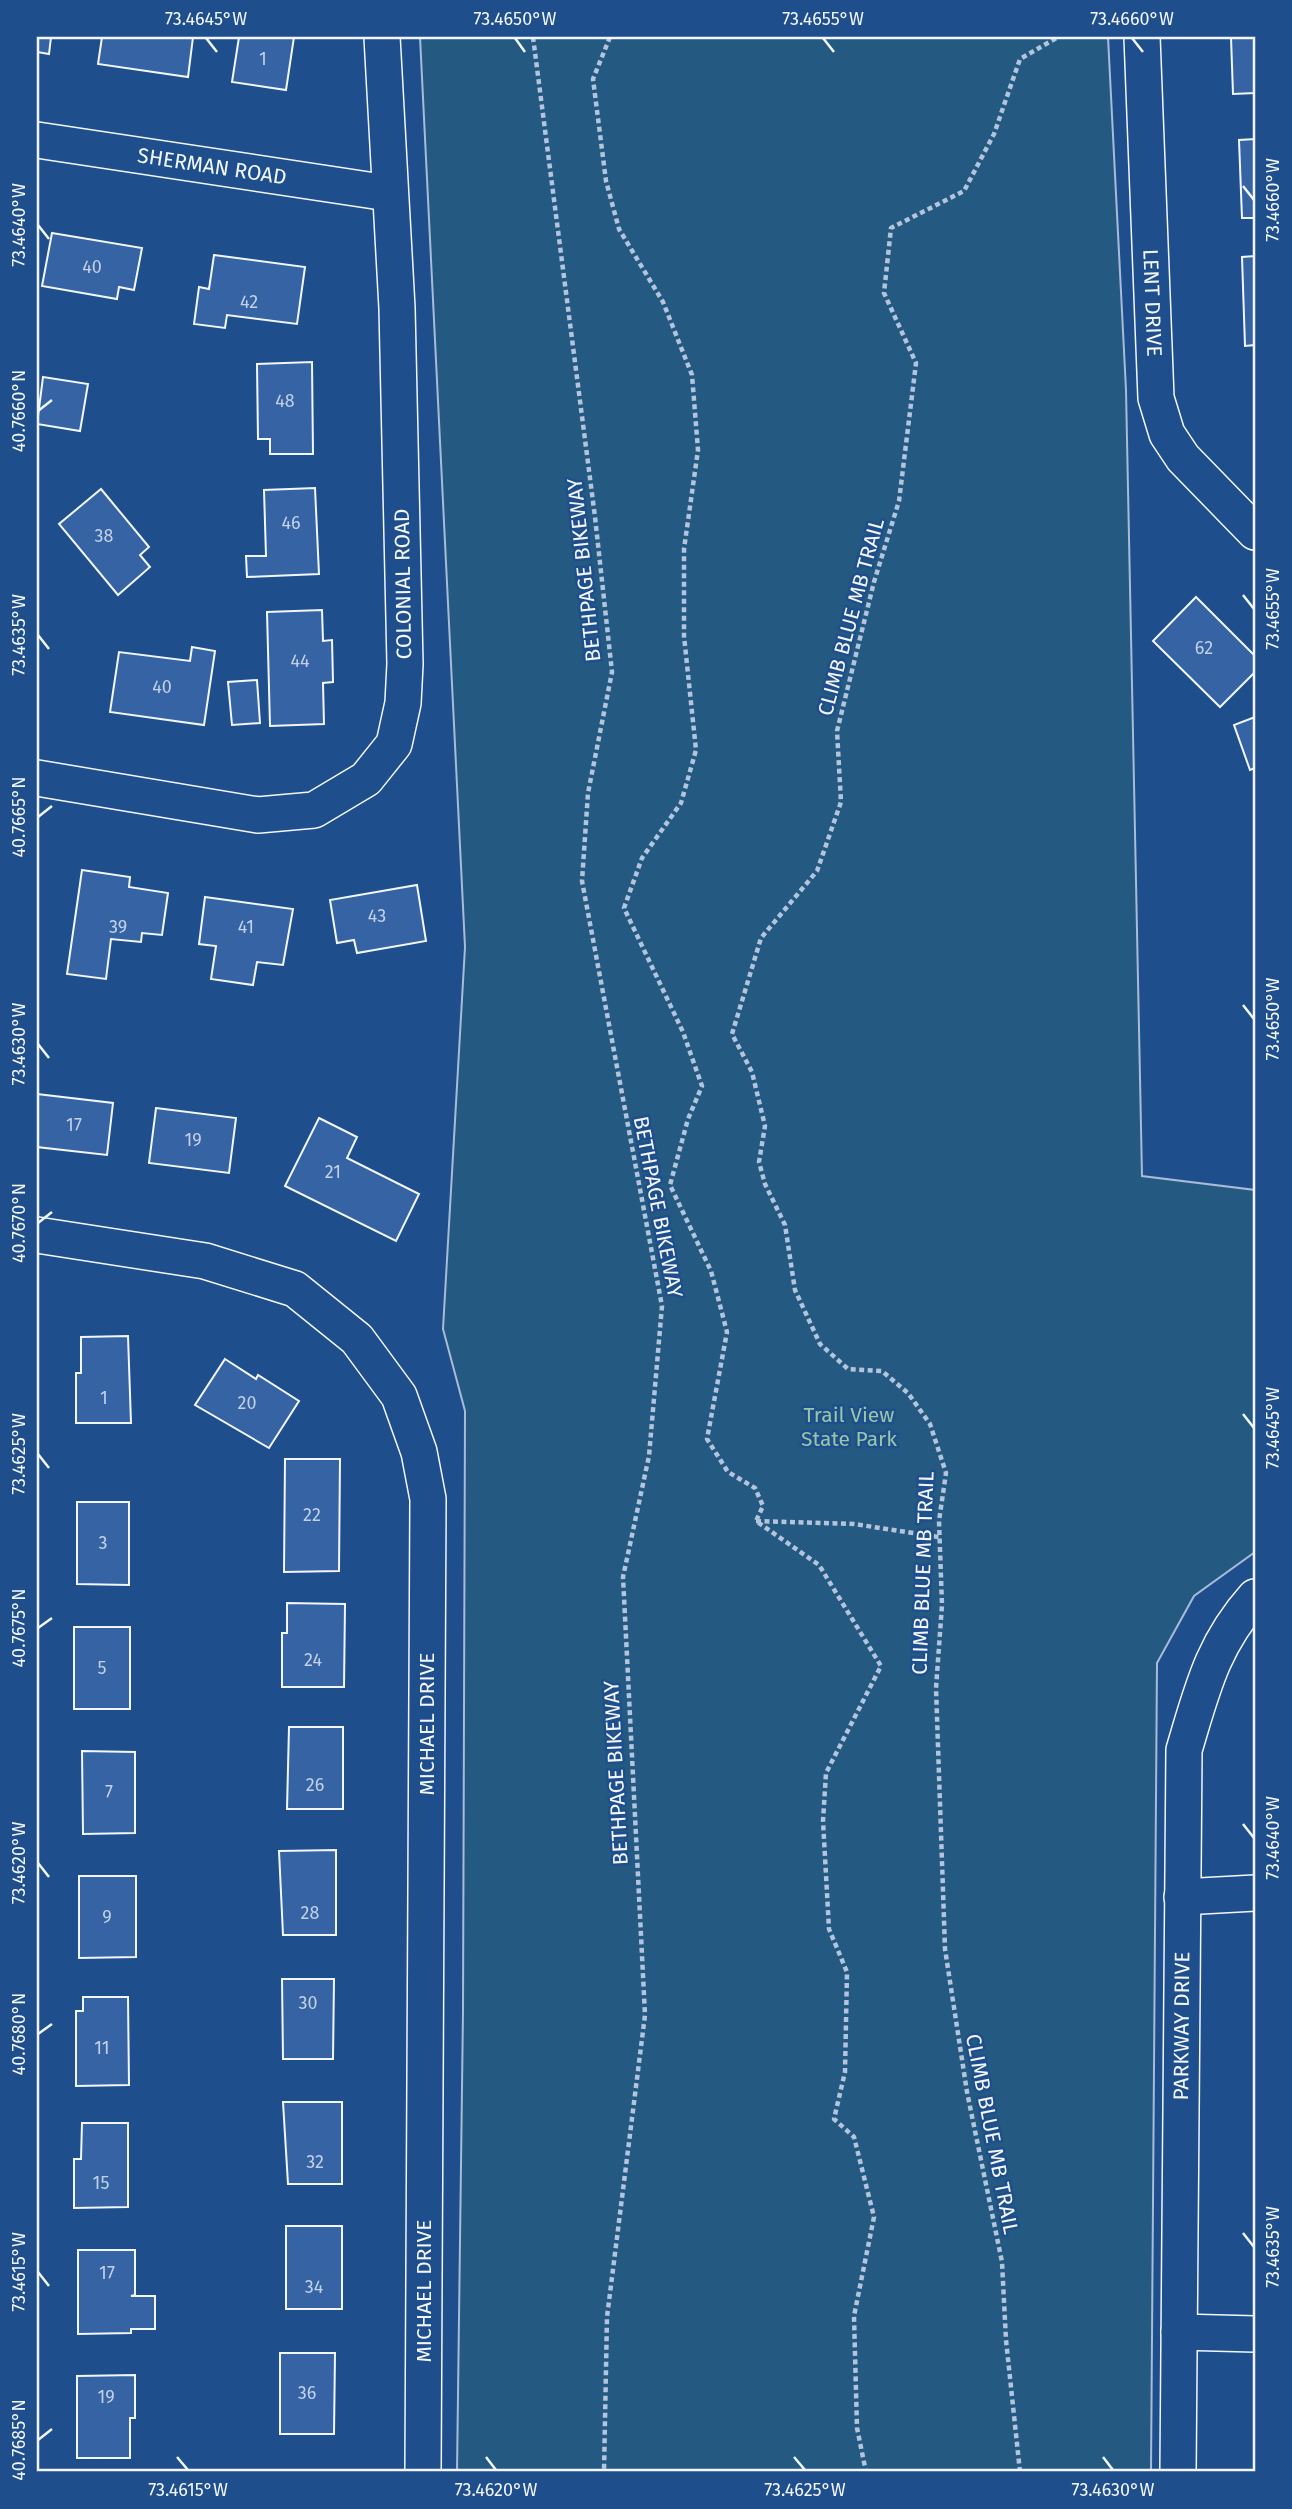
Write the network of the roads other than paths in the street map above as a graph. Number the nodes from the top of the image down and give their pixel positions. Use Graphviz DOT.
graph roads {
  1 [pos="382,37"];
  2 [pos="1142,37"];
  3 [pos="37,140"];
  4 [pos="388,192"];
  5 [pos="1255,532"];
  6 [pos="37,778"];
  7 [pos="37,1235"];
  8 [pos="1255,1597"];
  9 [pos="1255,1894"];
  10 [pos="1182,1897"];
  11 [pos="1179,2332"];
  12 [pos="1255,2334"];
  13 [pos="424,2472"];
  14 [pos="1178,2472"];
  1 -- 4 [label="street, COLONIAL ROAD"];
  2 -- 5 [label="street, LENT DRIVE"];
  3 -- 4 [label="street, SHERMAN ROAD"];
  4 -- 6 [label="street, COLONIAL ROAD"];
  7 -- 13 [label="street, MICHAEL DRIVE"];
  8 -- 10 [label="street, PARKWAY DRIVE"];
  9 -- 10 [label="street"];
  10 -- 11 [label="street, PARKWAY DRIVE"];
  11 -- 12 [label="street"];
  11 -- 14 [label="street, PARKWAY DRIVE"];
}
